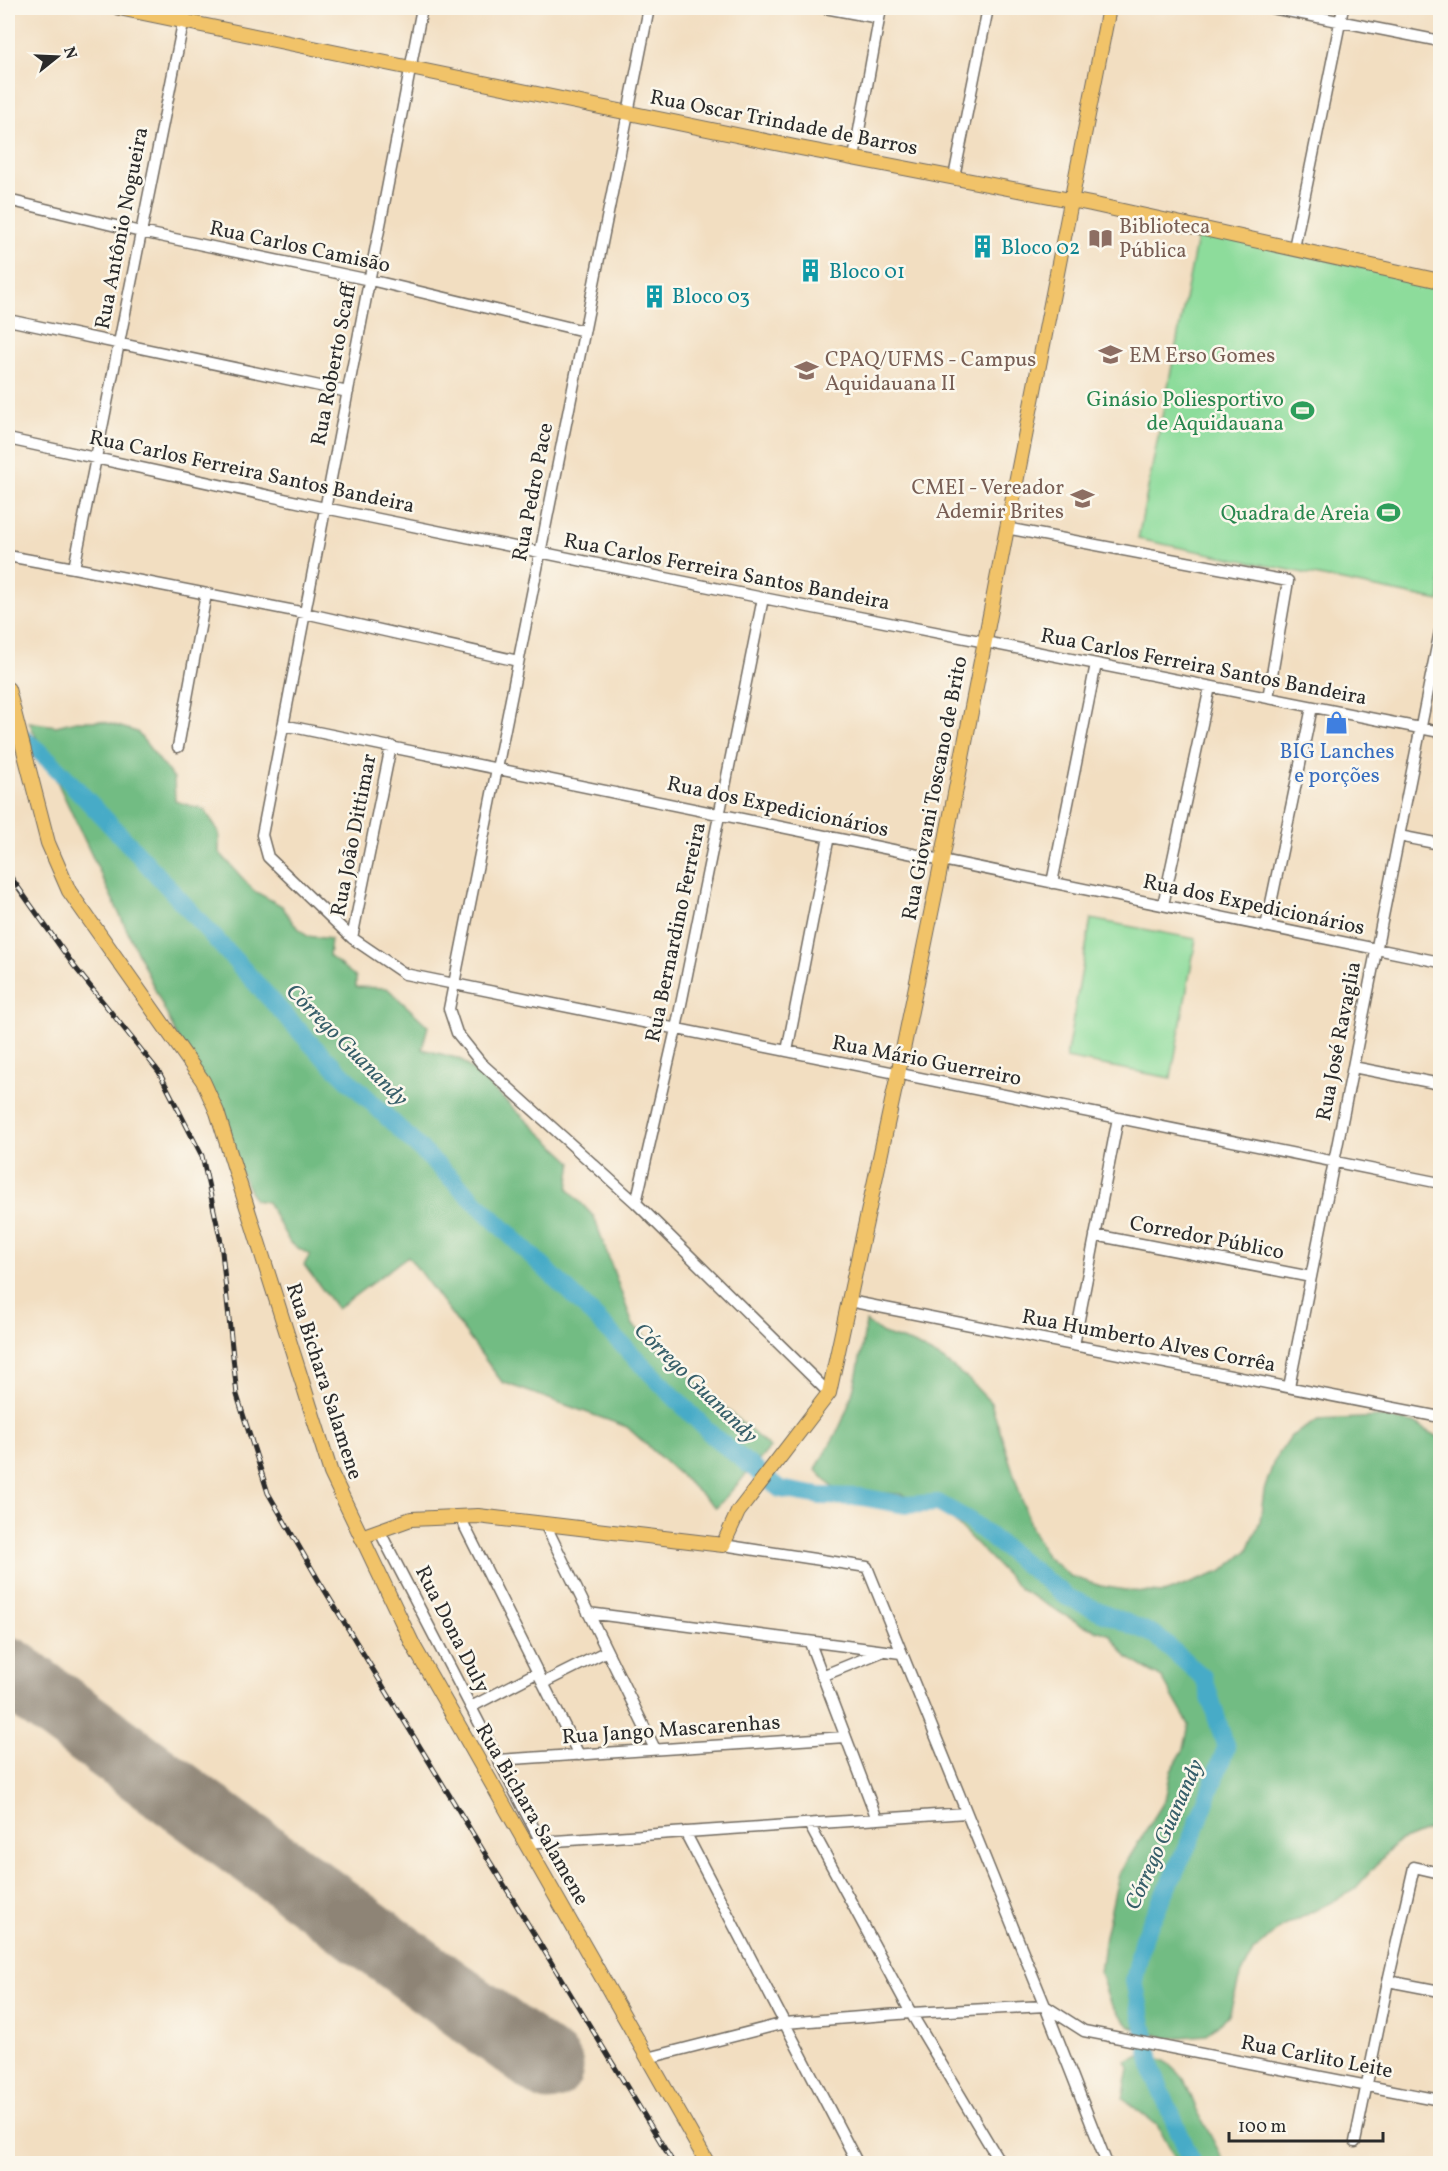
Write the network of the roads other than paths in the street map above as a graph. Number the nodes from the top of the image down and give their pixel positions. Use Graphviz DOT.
graph roads {
  1 [pos="119,8"];
  2 [pos="422,8"];
  3 [pos="649,8"];
  4 [pos="825,8"];
  5 [pos="988,8"];
  6 [pos="1109,8"];
  7 [pos="1272,8"];
  8 [pos="1343,8"];
  9 [pos="880,13"];
  10 [pos="185,14"];
  11 [pos="1340,21"];
  12 [pos="1440,41"];
  13 [pos="411,69"];
  14 [pos="628,112"];
  15 [pos="854,158"];
  16 [pos="954,177"];
  17 [pos="8,200"];
  18 [pos="1072,201"];
  19 [pos="141,232"];
  20 [pos="1294,248"];
  21 [pos="370,280"];
  22 [pos="1440,281"];
  23 [pos="8,320"];
  24 [pos="584,331"];
  25 [pos="117,345"];
  26 [pos="348,392"];
  27 [pos="8,439"];
  28 [pos="95,457"];
  29 [pos="325,508"];
  30 [pos="1006,528"];
  31 [pos="540,552"];
  32 [pos="8,556"];
  33 [pos="74,568"];
  34 [pos="206,594"];
  35 [pos="763,598"];
  36 [pos="305,613"];
  37 [pos="1440,631"];
  38 [pos="984,642"];
  39 [pos="518,661"];
  40 [pos="1096,664"];
  41 [pos="1210,687"];
  42 [pos="8,689"];
  43 [pos="1268,698"];
  44 [pos="1312,707"];
  45 [pos="283,725"];
  46 [pos="1421,728"];
  47 [pos="1440,732"];
  48 [pos="391,746"];
  49 [pos="178,747"];
  50 [pos="498,768"];
  51 [pos="719,814"];
  52 [pos="1399,836"];
  53 [pos="829,837"];
  54 [pos="1440,844"];
  55 [pos="942,860"];
  56 [pos="1052,883"];
  57 [pos="1163,905"];
  58 [pos="1266,927"];
  59 [pos="352,938"];
  60 [pos="1377,949"];
  61 [pos="1440,962"];
  62 [pos="405,974"];
  63 [pos="454,984"];
  64 [pos="676,1029"];
  65 [pos="787,1052"];
  66 [pos="1353,1067"];
  67 [pos="898,1074"];
  68 [pos="1440,1084"];
  69 [pos="1118,1118"];
  70 [pos="1334,1162"];
  71 [pos="1440,1183"];
  72 [pos="636,1203"];
  73 [pos="1095,1235"];
  74 [pos="1311,1277"];
  75 [pos="849,1301"];
  76 [pos="1074,1345"];
  77 [pos="1289,1387"];
  78 [pos="829,1393"];
  79 [pos="1440,1417"];
  80 [pos="460,1517"];
  81 [pos="545,1524"];
  82 [pos="379,1530"];
  83 [pos="361,1537"];
  84 [pos="723,1545"];
  85 [pos="588,1613"];
  86 [pos="810,1642"];
  87 [pos="884,1651"];
  88 [pos="607,1652"];
  89 [pos="901,1653"];
  90 [pos="538,1672"];
  91 [pos="822,1676"];
  92 [pos="543,1683"];
  93 [pos="471,1707"];
  94 [pos="845,1737"];
  95 [pos="655,1749"];
  96 [pos="579,1755"];
  97 [pos="498,1760"];
  98 [pos="966,1813"];
  99 [pos="877,1819"];
  100 [pos="809,1824"];
  101 [pos="685,1832"];
  102 [pos="541,1842"];
  103 [pos="526,1843"];
  104 [pos="1440,1873"];
  105 [pos="1388,1981"];
  106 [pos="1440,1991"];
  107 [pos="1045,2006"];
  108 [pos="911,2013"];
  109 [pos="785,2023"];
  110 [pos="648,2058"];
  111 [pos="1366,2085"];
  112 [pos="1440,2100"];
  113 [pos="1355,2142"];
  114 [pos="708,2163"];
  115 [pos="858,2163"];
  116 [pos="1001,2163"];
  117 [pos="1107,2163"];
  1 -- 10 [label="main road, Rua Oscar Trindade de Barros"];
  2 -- 13 [label="street, Rua Roberto Scaff"];
  3 -- 14 [label="street, Rua Pedro Pace"];
  4 -- 9 [label="street"];
  5 -- 16 [label="street"];
  6 -- 18 [label="main road, Rua Giovani Toscano de Brito"];
  7 -- 11 [label="street"];
  8 -- 11 [label="street"];
  9 -- 15 [label="street"];
  10 -- 13 [label="main road, Rua Oscar Trindade de Barros"];
  10 -- 19 [label="street, Rua Antônio Nogueira"];
  11 -- 12 [label="street"];
  11 -- 20 [label="street"];
  13 -- 14 [label="main road, Rua Oscar Trindade de Barros"];
  13 -- 21 [label="street, Rua Roberto Scaff"];
  14 -- 15 [label="main road, Rua Oscar Trindade de Barros"];
  14 -- 24 [label="street, Rua Pedro Pace"];
  15 -- 16 [label="main road, Rua Oscar Trindade de Barros"];
  16 -- 18 [label="main road, Rua Oscar Trindade de Barros"];
  17 -- 19 [label="street, Rua Carlos Camisão"];
  18 -- 20 [label="main road, Rua Oscar Trindade de Barros"];
  18 -- 30 [label="main road, Rua Giovani Toscano de Brito"];
  19 -- 21 [label="street, Rua Carlos Camisão"];
  19 -- 25 [label="street, Rua Antônio Nogueira"];
  20 -- 22 [label="main road, Rua Oscar Trindade de Barros"];
  21 -- 24 [label="street, Rua Carlos Camisão"];
  21 -- 26 [label="street, Rua Roberto Scaff"];
  23 -- 25 [label="street"];
  24 -- 31 [label="street, Rua Pedro Pace"];
  25 -- 26 [label="street"];
  25 -- 28 [label="street, Rua Antônio Nogueira"];
  26 -- 29 [label="street, Rua Roberto Scaff"];
  27 -- 28 [label="street, Rua Carlos Ferreira Santos Bandeira"];
  28 -- 29 [label="street, Rua Carlos Ferreira Santos Bandeira"];
  28 -- 33 [label="street, Rua Antônio Nogueira"];
  29 -- 31 [label="street, Rua Carlos Ferreira Santos Bandeira"];
  29 -- 36 [label="street, Rua Roberto Scaff"];
  30 -- 38 [label="main road, Rua Giovani Toscano de Brito"];
  30 -- 43 [label="street"];
  31 -- 35 [label="street, Rua Carlos Ferreira Santos Bandeira"];
  31 -- 39 [label="street, Rua Pedro Pace"];
  32 -- 33 [label="street"];
  33 -- 34 [label="street"];
  34 -- 36 [label="street"];
  34 -- 49 [label="street"];
  35 -- 38 [label="street, Rua Carlos Ferreira Santos Bandeira"];
  35 -- 51 [label="street, Rua Bernardino Ferreira"];
  36 -- 39 [label="street"];
  36 -- 45 [label="street, Rua Roberto Scaff"];
  37 -- 46 [label="street, Rua José Ravaglia"];
  38 -- 40 [label="street, Rua Carlos Ferreira Santos Bandeira"];
  38 -- 55 [label="main road, Rua Giovani Toscano de Brito"];
  39 -- 50 [label="street, Rua Pedro Pace"];
  40 -- 41 [label="street, Rua Carlos Ferreira Santos Bandeira"];
  40 -- 56 [label="street"];
  41 -- 43 [label="street, Rua Carlos Ferreira Santos Bandeira"];
  41 -- 57 [label="street"];
  42 -- 83 [label="main road, Rua Bichara Salamene"];
  43 -- 44 [label="street, Rua Carlos Ferreira Santos Bandeira"];
  44 -- 46 [label="street, Rua Carlos Ferreira Santos Bandeira"];
  44 -- 58 [label="street"];
  45 -- 48 [label="street, Rua dos Expedicionários"];
  45 -- 59 [label="street, Rua Roberto Scaff"];
  46 -- 47 [label="street, Rua Carlos Ferreira Santos Bandeira"];
  46 -- 52 [label="street, Rua José Ravaglia"];
  48 -- 50 [label="street, Rua dos Expedicionários"];
  48 -- 59 [label="street, Rua João Dittimar"];
  50 -- 51 [label="street, Rua dos Expedicionários"];
  50 -- 63 [label="street, Rua Pedro Pace"];
  51 -- 53 [label="street, Rua dos Expedicionários"];
  51 -- 64 [label="street, Rua Bernardino Ferreira"];
  52 -- 54 [label="street"];
  52 -- 60 [label="street, Rua José Ravaglia"];
  53 -- 55 [label="street, Rua dos Expedicionários"];
  53 -- 65 [label="street"];
  55 -- 56 [label="street, Rua dos Expedicionários"];
  55 -- 67 [label="main road, Rua Giovani Toscano de Brito"];
  56 -- 57 [label="street, Rua dos Expedicionários"];
  57 -- 58 [label="street, Rua dos Expedicionários"];
  58 -- 60 [label="street, Rua dos Expedicionários"];
  59 -- 62 [label="street, Rua João Dittimar"];
  60 -- 61 [label="street, Rua dos Expedicionários"];
  60 -- 66 [label="street, Rua José Ravaglia"];
  62 -- 63 [label="street, Rua Mário Guerreiro"];
  63 -- 64 [label="street, Rua Mário Guerreiro"];
  63 -- 72 [label="street, Rua Pedro Pace"];
  64 -- 65 [label="street, Rua Mário Guerreiro"];
  64 -- 72 [label="street, Rua Bernardino Ferreira"];
  65 -- 67 [label="street, Rua Mário Guerreiro"];
  66 -- 68 [label="street"];
  66 -- 70 [label="street, Rua José Ravaglia"];
  67 -- 69 [label="street, Rua Mário Guerreiro"];
  67 -- 75 [label="main road, Rua Giovani Toscano de Brito"];
  69 -- 70 [label="street, Rua Mário Guerreiro"];
  69 -- 73 [label="street"];
  70 -- 71 [label="street, Rua Mário Guerreiro"];
  70 -- 74 [label="street, Rua José Ravaglia"];
  72 -- 78 [label="street, Rua Pedro Pace"];
  73 -- 74 [label="street, Corredor Público"];
  73 -- 76 [label="street"];
  74 -- 77 [label="street, Rua José Ravaglia"];
  75 -- 76 [label="street, Rua Humberto Alves Corrêa"];
  75 -- 78 [label="main road, Rua Giovani Toscano de Brito"];
  76 -- 77 [label="street, Rua Humberto Alves Corrêa"];
  77 -- 79 [label="street, Rua Humberto Alves Corrêa"];
  78 -- 84 [label="main road, Rua Giovani Toscano de Brito"];
  80 -- 81 [label="main road"];
  80 -- 82 [label="main road"];
  80 -- 90 [label="street"];
  81 -- 84 [label="main road"];
  81 -- 85 [label="street"];
  82 -- 83 [label="main road"];
  82 -- 93 [label="street, Rua Dona Duly"];
  83 -- 103 [label="main road, Rua Bichara Salamene"];
  84 -- 89 [label="street"];
  85 -- 86 [label="street"];
  85 -- 88 [label="street"];
  86 -- 87 [label="street"];
  86 -- 91 [label="street"];
  87 -- 89 [label="street"];
  87 -- 91 [label="street"];
  88 -- 92 [label="street"];
  88 -- 95 [label="street"];
  89 -- 98 [label="street"];
  90 -- 92 [label="street"];
  90 -- 93 [label="street"];
  91 -- 94 [label="street"];
  92 -- 96 [label="street"];
  93 -- 97 [label="street, Rua Dona Duly"];
  94 -- 95 [label="street, Rua Jango Mascarenhas"];
  94 -- 99 [label="street"];
  95 -- 96 [label="street, Rua Jango Mascarenhas"];
  96 -- 97 [label="street, Rua Jango Mascarenhas"];
  97 -- 102 [label="street, Rua Dona Duly"];
  98 -- 99 [label="street"];
  98 -- 107 [label="street"];
  99 -- 100 [label="street"];
  100 -- 101 [label="street"];
  100 -- 108 [label="street"];
  101 -- 102 [label="street"];
  101 -- 109 [label="street"];
  102 -- 103 [label="street"];
  103 -- 110 [label="main road, Rua Bichara Salamene"];
  104 -- 105 [label="street"];
  105 -- 106 [label="street"];
  105 -- 111 [label="street"];
  107 -- 108 [label="street"];
  107 -- 111 [label="street, Rua Carlito Leite"];
  107 -- 117 [label="street"];
  108 -- 109 [label="street"];
  108 -- 116 [label="street"];
  109 -- 110 [label="street"];
  109 -- 115 [label="street"];
  110 -- 114 [label="main road, Rua Bichara Salamene"];
  111 -- 112 [label="street, Rua Carlito Leite"];
  111 -- 113 [label="street"];
}
